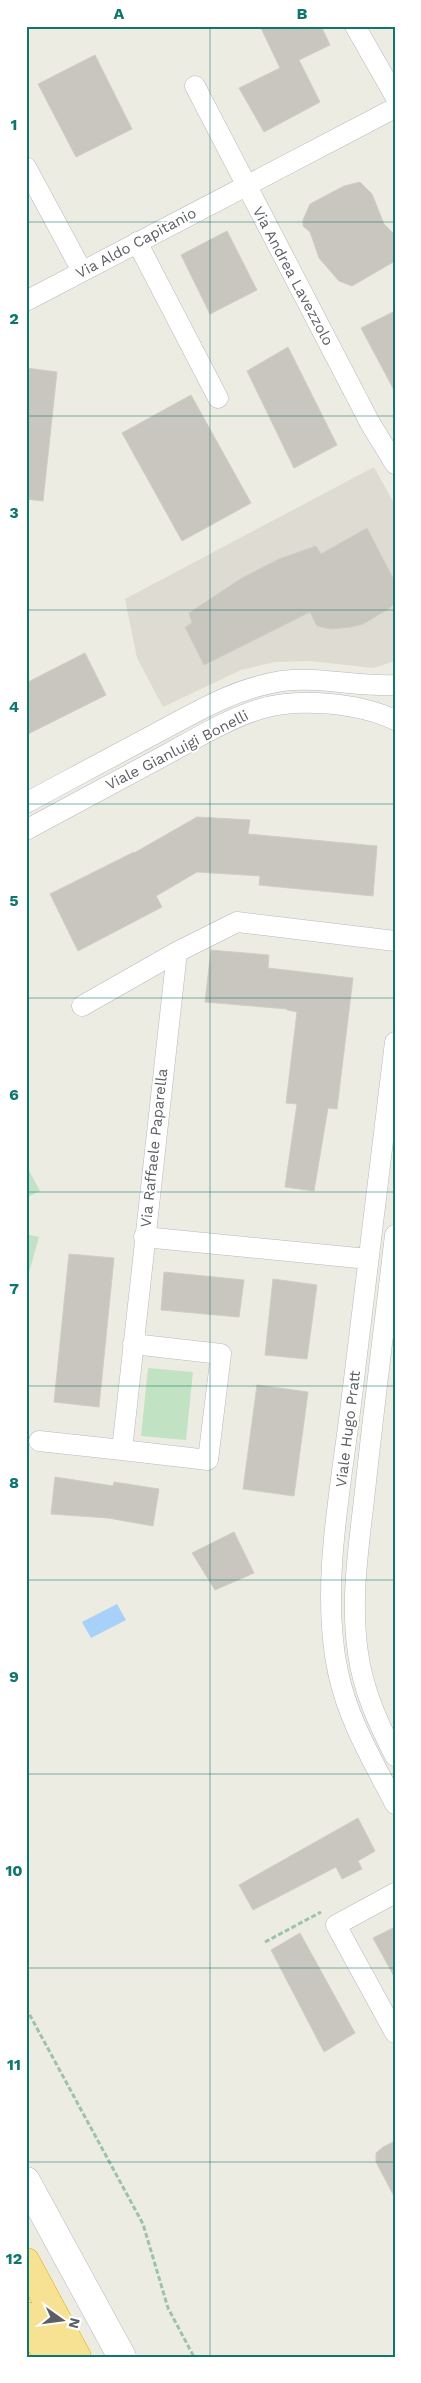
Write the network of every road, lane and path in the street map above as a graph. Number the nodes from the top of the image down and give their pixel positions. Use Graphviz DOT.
graph roads {
  1 [pos="356,26"];
  2 [pos="195,86"];
  3 [pos="395,96"];
  4 [pos="395,108"];
  5 [pos="26,167"];
  6 [pos="245,185"];
  7 [pos="137,242"];
  8 [pos="82,271"];
  9 [pos="26,301"];
  10 [pos="218,398"];
  11 [pos="395,464"];
  12 [pos="395,685"];
  13 [pos="395,720"];
  14 [pos="26,803"];
  15 [pos="26,830"];
  16 [pos="395,941"];
  17 [pos="177,952"];
  18 [pos="82,1006"];
  19 [pos="395,1042"];
  20 [pos="395,1235"];
  21 [pos="144,1237"];
  22 [pos="368,1259"];
  23 [pos="133,1344"];
  24 [pos="38,1442"];
  25 [pos="122,1450"];
  26 [pos="395,1756"];
  27 [pos="395,1804"];
  28 [pos="395,1893"];
  29 [pos="336,1924"];
  30 [pos="265,1942"];
  31 [pos="26,2008"];
  32 [pos="395,2033"];
  33 [pos="26,2181"];
  34 [pos="26,2262"];
  35 [pos="79,2276"];
  36 [pos="26,2316"];
  37 [pos="48,2357"];
  38 [pos="77,2357"];
  39 [pos="122,2357"];
  40 [pos="132,2357"];
  41 [pos="194,2357"];
  1 -- 3 [label="street"];
  2 -- 6 [label="street, Via Andrea Lavezzolo"];
  4 -- 6 [label="street, Via Aldo Capitanio"];
  5 -- 8 [label="street"];
  6 -- 7 [label="street, Via Aldo Capitanio"];
  6 -- 11 [label="street, Via Andrea Lavezzolo"];
  7 -- 8 [label="street, Via Aldo Capitanio"];
  7 -- 10 [label="street"];
  8 -- 9 [label="street, Via Aldo Capitanio"];
  12 -- 14 [label="street, Viale Gianluigi Bonelli"];
  13 -- 15 [label="street, Viale Gianluigi Bonelli"];
  16 -- 17 [label="street"];
  17 -- 18 [label="street"];
  17 -- 21 [label="street, Via Raffaele Paparella"];
  19 -- 22 [label="street, Viale Hugo Pratt"];
  20 -- 26 [label="street, Viale Hugo Pratt"];
  21 -- 22 [label="street"];
  21 -- 23 [label="street, Via Raffaele Paparella"];
  22 -- 27 [label="street, Viale Hugo Pratt"];
  23 -- 25 [label="street, Via Raffaele Paparella"];
  23 -- 25 [label="street"];
  24 -- 25 [label="street"];
  28 -- 29 [label="street"];
  29 -- 30 [label="path"];
  29 -- 32 [label="street"];
  31 -- 41 [label="path"];
  33 -- 35 [label="main road"];
  34 -- 38 [label="highway"];
  35 -- 39 [label="main road"];
  35 -- 40 [label="main road"];
  36 -- 37 [label="highway"];
}
